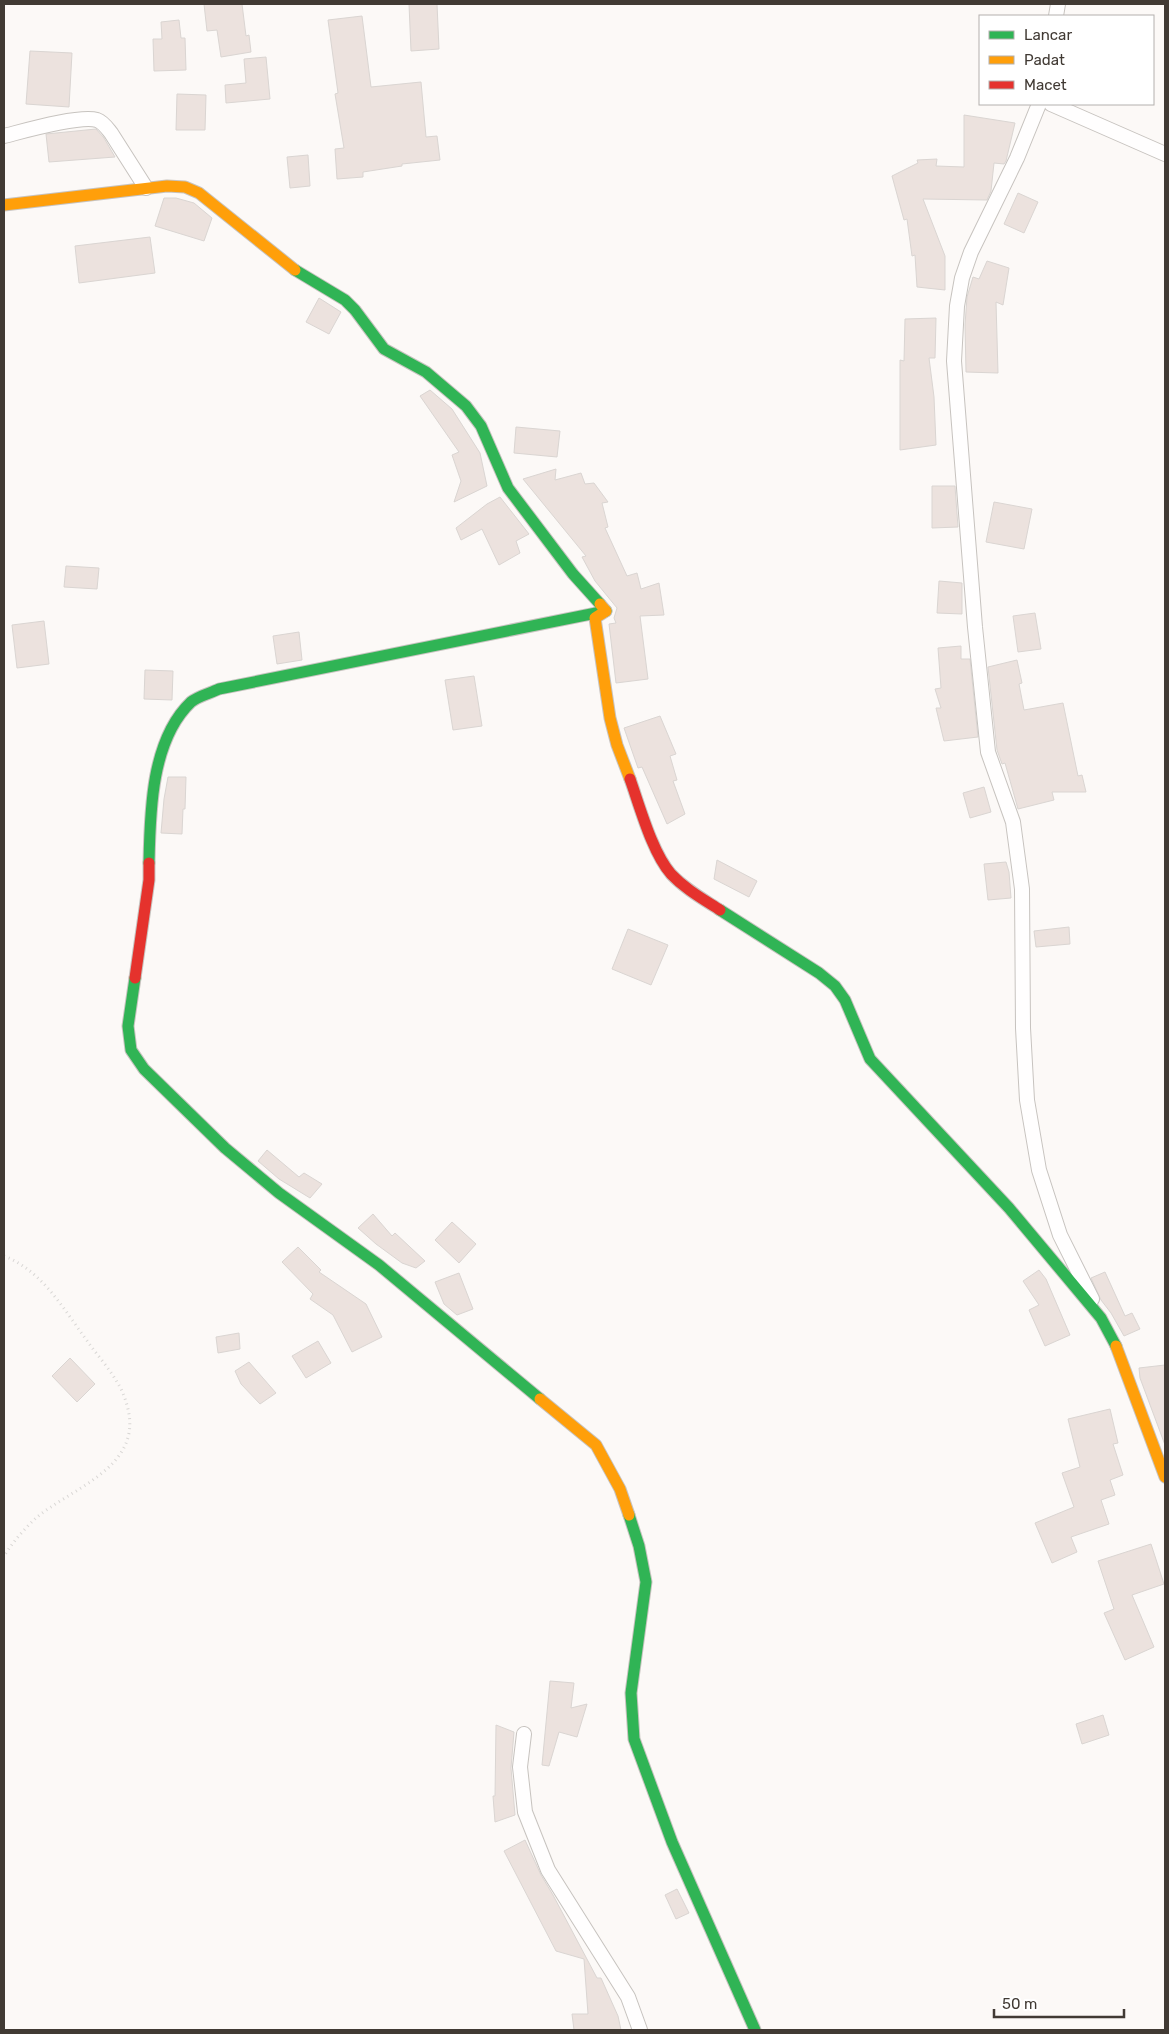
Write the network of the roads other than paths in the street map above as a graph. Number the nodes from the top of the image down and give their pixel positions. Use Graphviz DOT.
graph roads {
  1 [pos="1039,105"];
  2 [pos="1053,105"];
  3 [pos="4,136"];
  4 [pos="1165,154"];
  5 [pos="146,188"];
  6 [pos="4,205"];
  7 [pos="606,611"];
  8 [pos="1101,1318"];
  9 [pos="1165,1477"];
  10 [pos="524,1734"];
  11 [pos="640,2030"];
  12 [pos="755,2030"];
  1 -- 8 [label="street"];
  2 -- 4 [label="street"];
  3 -- 5 [label="street"];
  5 -- 6 [label="street"];
  5 -- 7 [label="street"];
  7 -- 8 [label="street"];
  7 -- 12 [label="street"];
  8 -- 9 [label="street"];
  10 -- 11 [label="street"];
}
